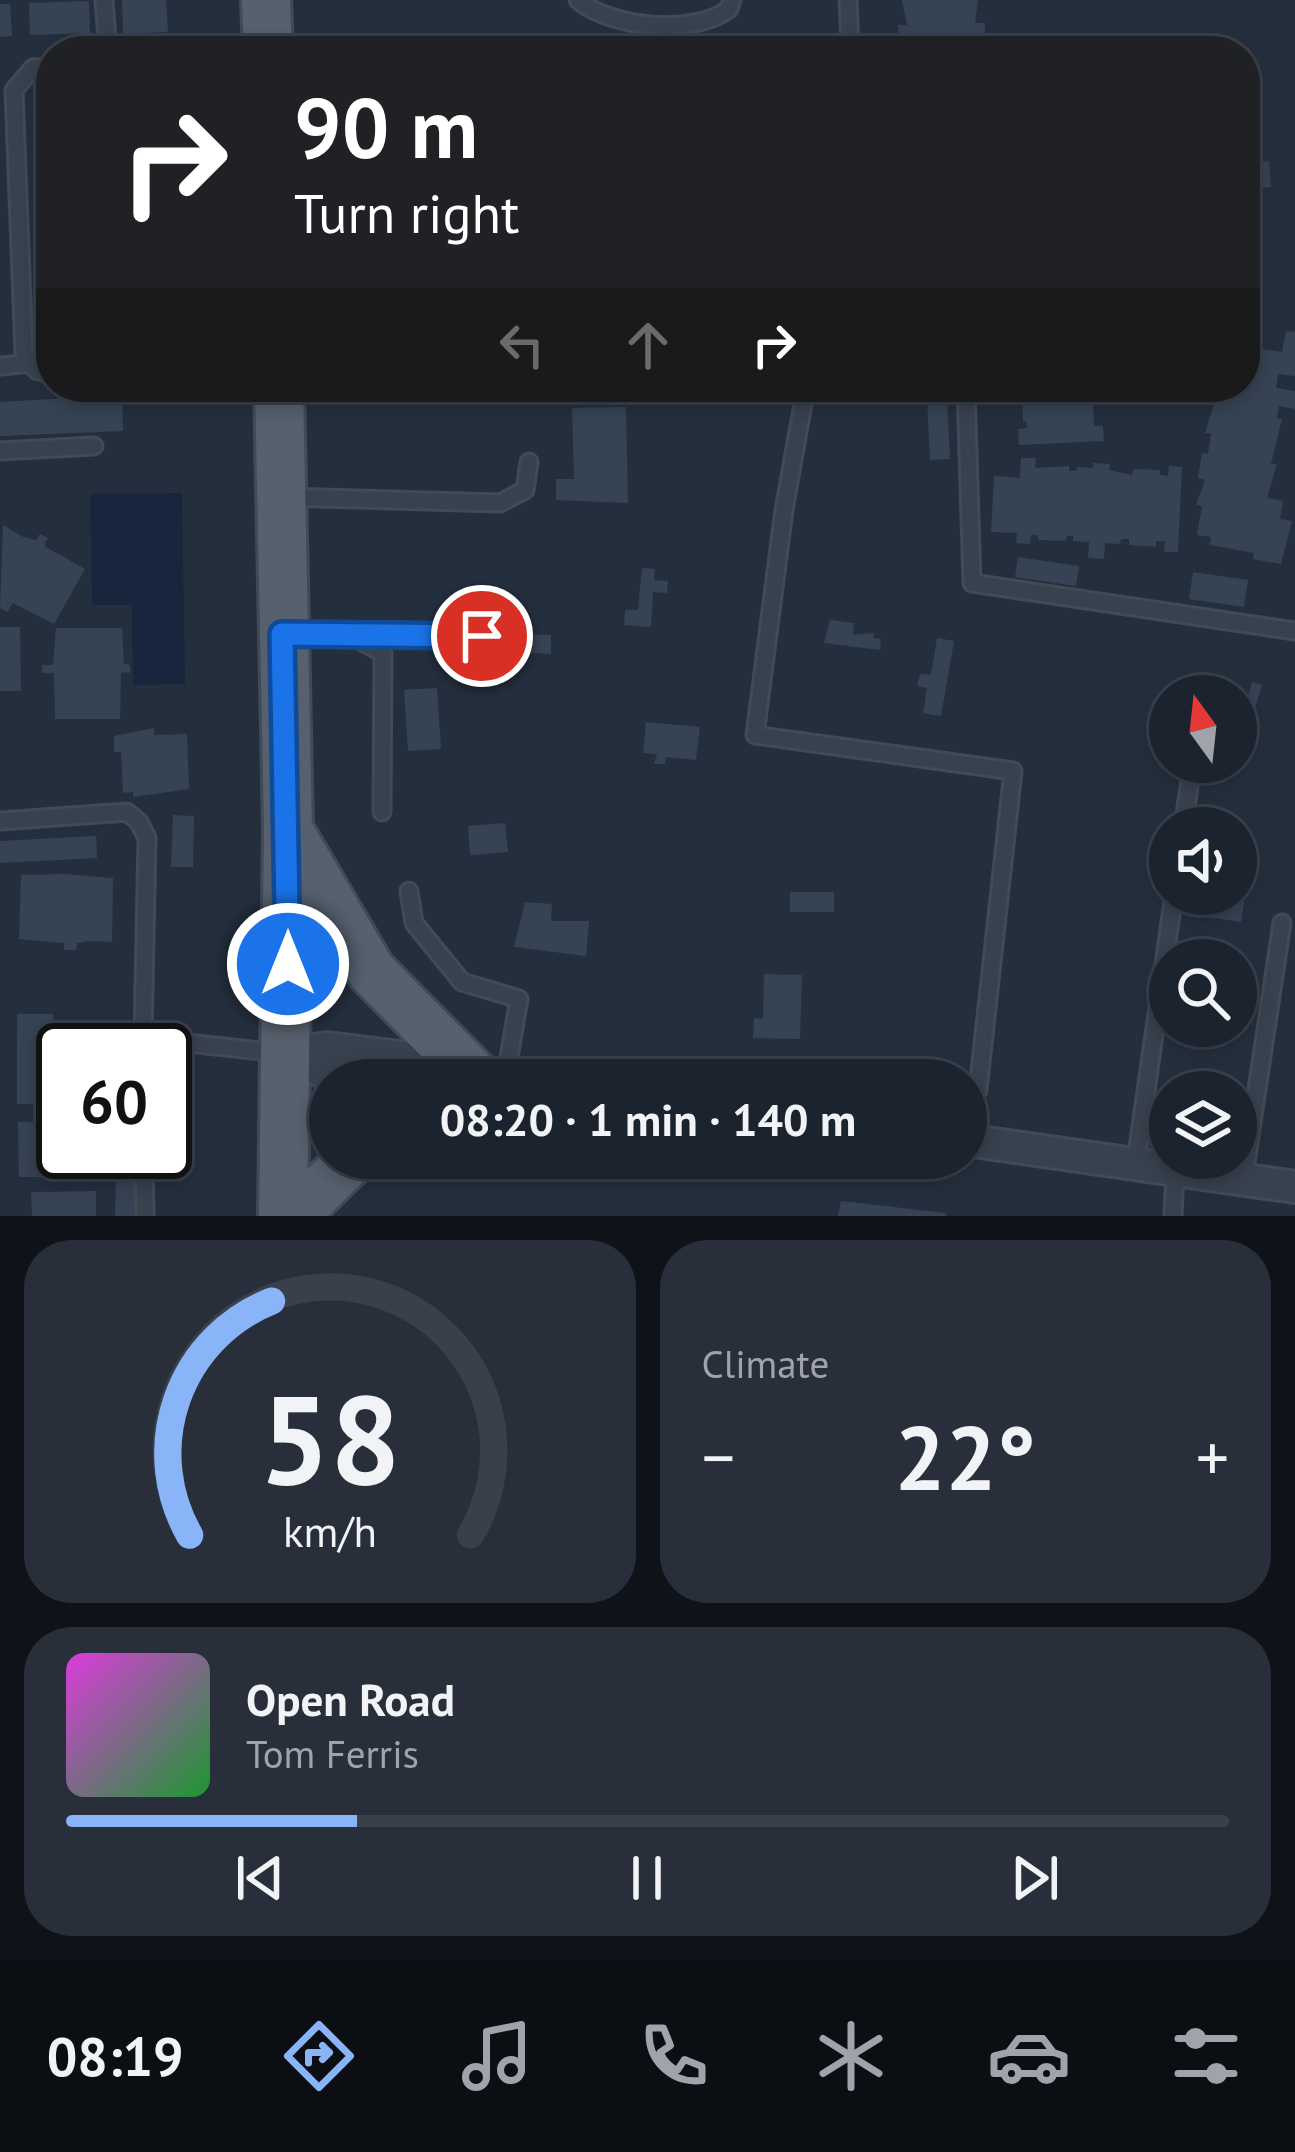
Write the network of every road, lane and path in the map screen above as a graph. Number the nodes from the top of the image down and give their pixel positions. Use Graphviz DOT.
graph roads {
  1 [pos="104,0"];
  2 [pos="266,0"];
  3 [pos="578,0"];
  4 [pos="732,0"];
  5 [pos="848,0"];
  6 [pos="107,36"];
  7 [pos="267,36"];
  8 [pos="850,36"];
  9 [pos="36,68"];
  10 [pos="31,363"];
  11 [pos="0,366"];
  12 [pos="36,366"];
  13 [pos="279,402"];
  14 [pos="803,402"];
  15 [pos="966,402"];
  16 [pos="94,446"];
  17 [pos="0,451"];
  18 [pos="529,462"];
  19 [pos="281,497"];
  20 [pos="1295,631"];
  21 [pos="282,634"];
  22 [pos="482,636"];
  23 [pos="353,637"];
  24 [pos="382,812"];
  25 [pos="0,821"];
  26 [pos="288,830"];
  27 [pos="409,890"];
  28 [pos="1171,915"];
  29 [pos="1282,923"];
  30 [pos="143,1023"];
  31 [pos="192,1047"];
  32 [pos="288,1054"];
  33 [pos="410,1059"];
  34 [pos="457,1059"];
  35 [pos="509,1059"];
  36 [pos="980,1059"];
  37 [pos="309,1065"];
  38 [pos="1257,1089"];
  39 [pos="987,1143"];
  40 [pos="1136,1162"];
  41 [pos="1149,1164"];
  42 [pos="145,1179"];
  43 [pos="332,1179"];
  44 [pos="1175,1179"];
  45 [pos="1257,1179"];
  46 [pos="1295,1187"];
  47 [pos="146,1216"];
  48 [pos="284,1216"];
  49 [pos="294,1216"];
  50 [pos="1173,1216"];
  1 -- 6 [label="lane"];
  2 -- 7 [label="main road"];
  3 -- 4 [label="lane"];
  5 -- 8 [label="lane"];
  9 -- 10 [label="lane"];
  10 -- 11 [label="lane"];
  10 -- 12 [label="lane"];
  13 -- 19 [label="main road"];
  14 -- 36 [label="lane"];
  15 -- 20 [label="lane"];
  16 -- 17 [label="lane"];
  18 -- 19 [label="lane"];
  19 -- 21 [label="main road"];
  21 -- 23 [label="lane"];
  21 -- 26 [label="main road"];
  22 -- 23 [label="lane"];
  23 -- 24 [label="lane"];
  25 -- 30 [label="lane"];
  26 -- 32 [label="main road"];
  26 -- 34 [label="main road"];
  27 -- 35 [label="lane"];
  28 -- 40 [label="lane"];
  29 -- 38 [label="lane"];
  31 -- 32 [label="lane"];
  32 -- 33 [label="street"];
  32 -- 37 [label="street"];
  32 -- 48 [label="main road"];
  39 -- 40 [label="street"];
  40 -- 41 [label="street"];
  42 -- 47 [label="lane"];
  43 -- 49 [label="main road"];
  44 -- 50 [label="lane"];
  45 -- 46 [label="street"];
}
